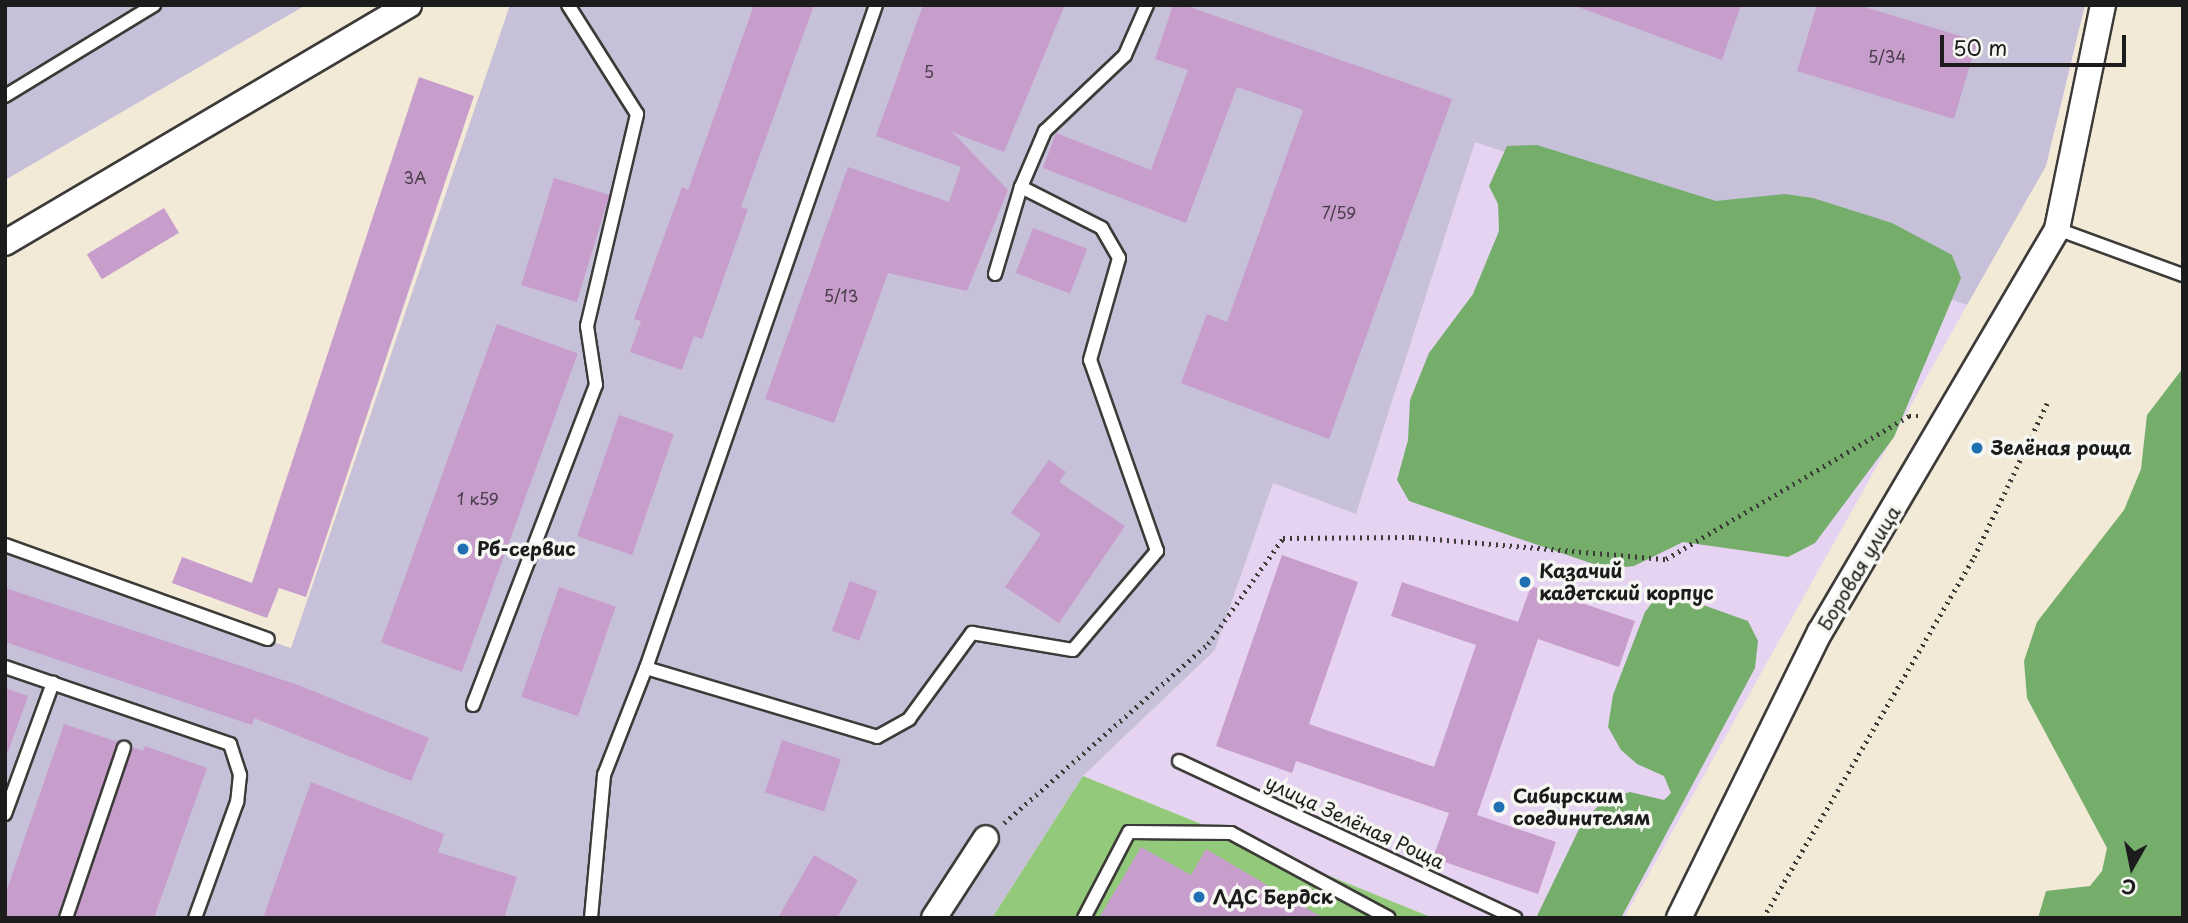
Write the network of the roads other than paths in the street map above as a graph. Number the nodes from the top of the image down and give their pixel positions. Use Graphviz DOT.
graph roads {
  1 [pos="154,5"];
  2 [pos="568,5"];
  3 [pos="876,5"];
  4 [pos="1147,5"];
  5 [pos="2103,5"];
  6 [pos="398,8"];
  7 [pos="5,96"];
  8 [pos="1021,187"];
  9 [pos="2057,229"];
  10 [pos="5,243"];
  11 [pos="995,274"];
  12 [pos="2183,275"];
  13 [pos="5,545"];
  14 [pos="268,639"];
  15 [pos="5,667"];
  16 [pos="646,668"];
  17 [pos="53,683"];
  18 [pos="473,705"];
  19 [pos="124,748"];
  20 [pos="1179,761"];
  21 [pos="5,814"];
  22 [pos="986,838"];
  23 [pos="66,918"];
  24 [pos="195,918"];
  25 [pos="591,918"];
  26 [pos="934,918"];
  27 [pos="1084,918"];
  28 [pos="1389,918"];
  29 [pos="1515,918"];
  30 [pos="1679,918"];
  1 -- 7 [label="lane"];
  2 -- 18 [label="lane"];
  3 -- 16 [label="lane"];
  4 -- 8 [label="lane"];
  5 -- 9 [label="street, Боровая улица"];
  6 -- 10 [label="street"];
  8 -- 11 [label="lane"];
  8 -- 16 [label="lane"];
  9 -- 12 [label="lane"];
  9 -- 30 [label="street, Боровая улица"];
  13 -- 14 [label="lane"];
  15 -- 17 [label="lane"];
  16 -- 25 [label="lane"];
  17 -- 21 [label="lane"];
  17 -- 24 [label="lane"];
  19 -- 23 [label="lane"];
  20 -- 29 [label="lane, улица Зелёная Роща"];
  22 -- 26 [label="street"];
  27 -- 28 [label="lane"];
}
